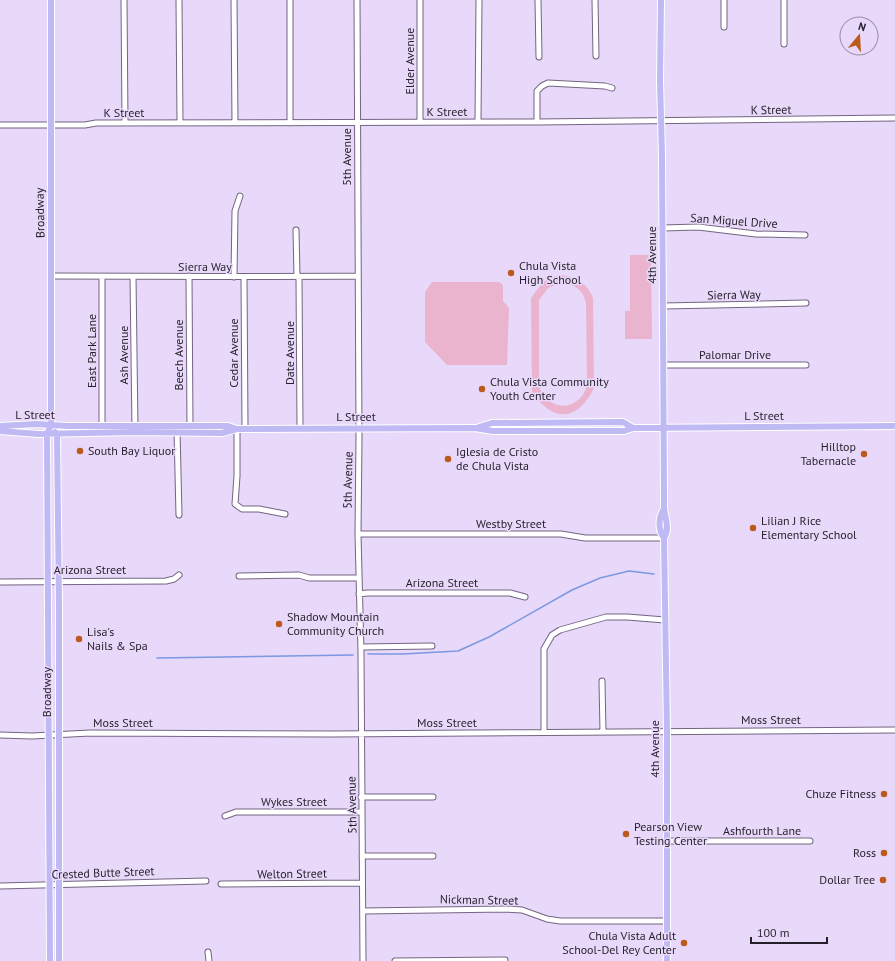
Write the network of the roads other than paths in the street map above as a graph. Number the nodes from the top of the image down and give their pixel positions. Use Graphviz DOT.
graph roads {
  1 [pos="50,0"];
  2 [pos="124,0"];
  3 [pos="180,0"];
  4 [pos="234,0"];
  5 [pos="290,0"];
  6 [pos="357,0"];
  7 [pos="420,0"];
  8 [pos="478,0"];
  9 [pos="538,0"];
  10 [pos="595,0"];
  11 [pos="661,0"];
  12 [pos="724,0"];
  13 [pos="784,0"];
  14 [pos="724,27"];
  15 [pos="784,44"];
  16 [pos="596,56"];
  17 [pos="539,57"];
  18 [pos="612,88"];
  19 [pos="895,118"];
  20 [pos="662,120"];
  21 [pos="357,122"];
  22 [pos="420,122"];
  23 [pos="478,122"];
  24 [pos="537,122"];
  25 [pos="125,123"];
  26 [pos="180,123"];
  27 [pos="235,123"];
  28 [pos="290,123"];
  29 [pos="50,124"];
  30 [pos="0,125"];
  31 [pos="240,196"];
  32 [pos="662,228"];
  33 [pos="296,230"];
  34 [pos="805,235"];
  35 [pos="52,276"];
  36 [pos="189,276"];
  37 [pos="358,276"];
  38 [pos="102,277"];
  39 [pos="133,277"];
  40 [pos="234,277"];
  41 [pos="298,277"];
  42 [pos="244,278"];
  43 [pos="806,304"];
  44 [pos="663,306"];
  45 [pos="664,365"];
  46 [pos="806,365"];
  47 [pos="51,425"];
  48 [pos="102,425"];
  49 [pos="135,425"];
  50 [pos="0,426"];
  51 [pos="176,426"];
  52 [pos="895,426"];
  53 [pos="664,427"];
  54 [pos="300,428"];
  55 [pos="359,428"];
  56 [pos="237,429"];
  57 [pos="245,429"];
  58 [pos="190,430"];
  59 [pos="0,432"];
  60 [pos="135,432"];
  61 [pos="177,433"];
  62 [pos="47,434"];
  63 [pos="57,434"];
  64 [pos="285,514"];
  65 [pos="179,515"];
  66 [pos="358,534"];
  67 [pos="664,538"];
  68 [pos="179,575"];
  69 [pos="239,576"];
  70 [pos="358,578"];
  71 [pos="48,581"];
  72 [pos="58,581"];
  73 [pos="0,582"];
  74 [pos="359,594"];
  75 [pos="525,597"];
  76 [pos="665,620"];
  77 [pos="432,646"];
  78 [pos="361,647"];
  79 [pos="602,681"];
  80 [pos="895,730"];
  81 [pos="667,731"];
  82 [pos="544,732"];
  83 [pos="603,732"];
  84 [pos="360,734"];
  85 [pos="0,735"];
  86 [pos="49,735"];
  87 [pos="58,735"];
  88 [pos="361,797"];
  89 [pos="433,797"];
  90 [pos="362,812"];
  91 [pos="226,816"];
  92 [pos="666,841"];
  93 [pos="810,841"];
  94 [pos="362,856"];
  95 [pos="434,856"];
  96 [pos="206,881"];
  97 [pos="362,883"];
  98 [pos="221,884"];
  99 [pos="50,885"];
  100 [pos="59,885"];
  101 [pos="0,886"];
  102 [pos="363,910"];
  103 [pos="666,921"];
  104 [pos="208,952"];
  105 [pos="504,960"];
  106 [pos="50,961"];
  107 [pos="59,961"];
  108 [pos="209,961"];
  109 [pos="363,961"];
  110 [pos="395,961"];
  111 [pos="667,961"];
  1 -- 29 [label="main road, Broadway"];
  2 -- 25 [label="street"];
  3 -- 26 [label="street"];
  4 -- 27 [label="street"];
  5 -- 28 [label="street"];
  6 -- 21 [label="street, 5th Avenue"];
  7 -- 22 [label="street, Elder Avenue"];
  8 -- 23 [label="street"];
  9 -- 17 [label="street"];
  10 -- 16 [label="street"];
  11 -- 20 [label="main road, 4th Avenue"];
  12 -- 14 [label="street"];
  13 -- 15 [label="street"];
  18 -- 24 [label="street"];
  19 -- 20 [label="street, K Street"];
  20 -- 24 [label="street, K Street"];
  20 -- 32 [label="main road, 4th Avenue"];
  21 -- 22 [label="street, K Street"];
  21 -- 28 [label="street, K Street"];
  21 -- 37 [label="street, 5th Avenue"];
  22 -- 23 [label="street, K Street"];
  23 -- 24 [label="street, K Street"];
  25 -- 26 [label="street, K Street"];
  25 -- 29 [label="street, K Street"];
  26 -- 27 [label="street, K Street"];
  27 -- 28 [label="street, K Street"];
  29 -- 30 [label="street, K Street"];
  29 -- 35 [label="main road, Broadway"];
  31 -- 40 [label="street"];
  32 -- 34 [label="street, San Miguel Drive"];
  32 -- 44 [label="main road, 4th Avenue"];
  33 -- 41 [label="street, Date Avenue"];
  35 -- 38 [label="street, Sierra Way"];
  35 -- 47 [label="main road, Broadway"];
  36 -- 39 [label="street, Sierra Way"];
  36 -- 40 [label="street, Sierra Way"];
  36 -- 58 [label="street, Beech Avenue"];
  37 -- 41 [label="street, Sierra Way"];
  37 -- 55 [label="street, 5th Avenue"];
  38 -- 39 [label="street, Sierra Way"];
  38 -- 48 [label="street, East Park Lane"];
  39 -- 49 [label="street, Ash Avenue"];
  40 -- 42 [label="street, Sierra Way"];
  41 -- 42 [label="street, Sierra Way"];
  41 -- 54 [label="street, Date Avenue"];
  42 -- 57 [label="street, Cedar Avenue"];
  43 -- 44 [label="street, Sierra Way"];
  44 -- 45 [label="main road, 4th Avenue"];
  45 -- 46 [label="street, Palomar Drive"];
  45 -- 53 [label="main road, 4th Avenue"];
  47 -- 48 [label="main road, L Street"];
  47 -- 50 [label="main road, L Street"];
  47 -- 62 [label="main road, Broadway"];
  47 -- 63 [label="main road"];
  48 -- 49 [label="main road, L Street"];
  49 -- 51 [label="main road, L Street"];
  49 -- 60 [label="street, Ash Avenue"];
  51 -- 58 [label="main road, L Street"];
  51 -- 61 [label="street"];
  52 -- 53 [label="main road, L Street"];
  53 -- 55 [label="main road, L Street"];
  53 -- 67 [label="main road, 4th Avenue"];
  54 -- 55 [label="main road, L Street"];
  54 -- 57 [label="main road, L Street"];
  55 -- 66 [label="street, 5th Avenue"];
  56 -- 57 [label="main road, L Street"];
  56 -- 58 [label="main road, L Street"];
  56 -- 64 [label="street"];
  58 -- 61 [label="main road, L Street"];
  59 -- 62 [label="main road, L Street"];
  60 -- 61 [label="main road, L Street"];
  60 -- 63 [label="main road, L Street"];
  61 -- 65 [label="street"];
  62 -- 63 [label="main road, L Street"];
  62 -- 71 [label="main road, Broadway"];
  63 -- 72 [label="main road, Broadway"];
  66 -- 67 [label="street, Westby Street"];
  66 -- 70 [label="street, 5th Avenue"];
  67 -- 76 [label="main road, 4th Avenue"];
  68 -- 72 [label="street, Arizona Street"];
  69 -- 70 [label="street"];
  70 -- 74 [label="street, 5th Avenue"];
  71 -- 72 [label="street, Arizona Street"];
  71 -- 73 [label="street, Arizona Street"];
  71 -- 86 [label="main road, Broadway"];
  72 -- 87 [label="main road, Broadway"];
  74 -- 75 [label="street, Arizona Street"];
  74 -- 78 [label="street, 5th Avenue"];
  76 -- 81 [label="main road, 4th Avenue"];
  76 -- 82 [label="street"];
  77 -- 78 [label="street"];
  78 -- 84 [label="street, 5th Avenue"];
  79 -- 83 [label="street"];
  80 -- 81 [label="street, Moss Street"];
  81 -- 83 [label="street, Moss Street"];
  81 -- 92 [label="main road, 4th Avenue"];
  82 -- 83 [label="street, Moss Street"];
  82 -- 84 [label="street, Moss Street"];
  84 -- 87 [label="street, Moss Street"];
  84 -- 88 [label="street, 5th Avenue"];
  85 -- 86 [label="street, Moss Street"];
  86 -- 87 [label="street, Moss Street"];
  86 -- 99 [label="main road, Broadway"];
  87 -- 100 [label="main road, Broadway"];
  88 -- 89 [label="street"];
  88 -- 90 [label="street, 5th Avenue"];
  90 -- 91 [label="street, Wykes Street"];
  90 -- 94 [label="street, 5th Avenue"];
  92 -- 93 [label="street, Ashfourth Lane"];
  92 -- 103 [label="main road, 4th Avenue"];
  94 -- 95 [label="street"];
  94 -- 97 [label="street, 5th Avenue"];
  96 -- 100 [label="street, Crested Butte Street"];
  97 -- 98 [label="street, Welton Street"];
  97 -- 102 [label="street, 5th Avenue"];
  99 -- 100 [label="street, Crested Butte Street"];
  99 -- 101 [label="street, Crested Butte Street"];
  99 -- 106 [label="main road, Broadway"];
  100 -- 107 [label="main road, Broadway"];
  102 -- 103 [label="street, Nickman Street"];
  102 -- 109 [label="street, 5th Avenue"];
  103 -- 111 [label="main road, 4th Avenue"];
  104 -- 108 [label="street"];
  105 -- 110 [label="street"];
}
